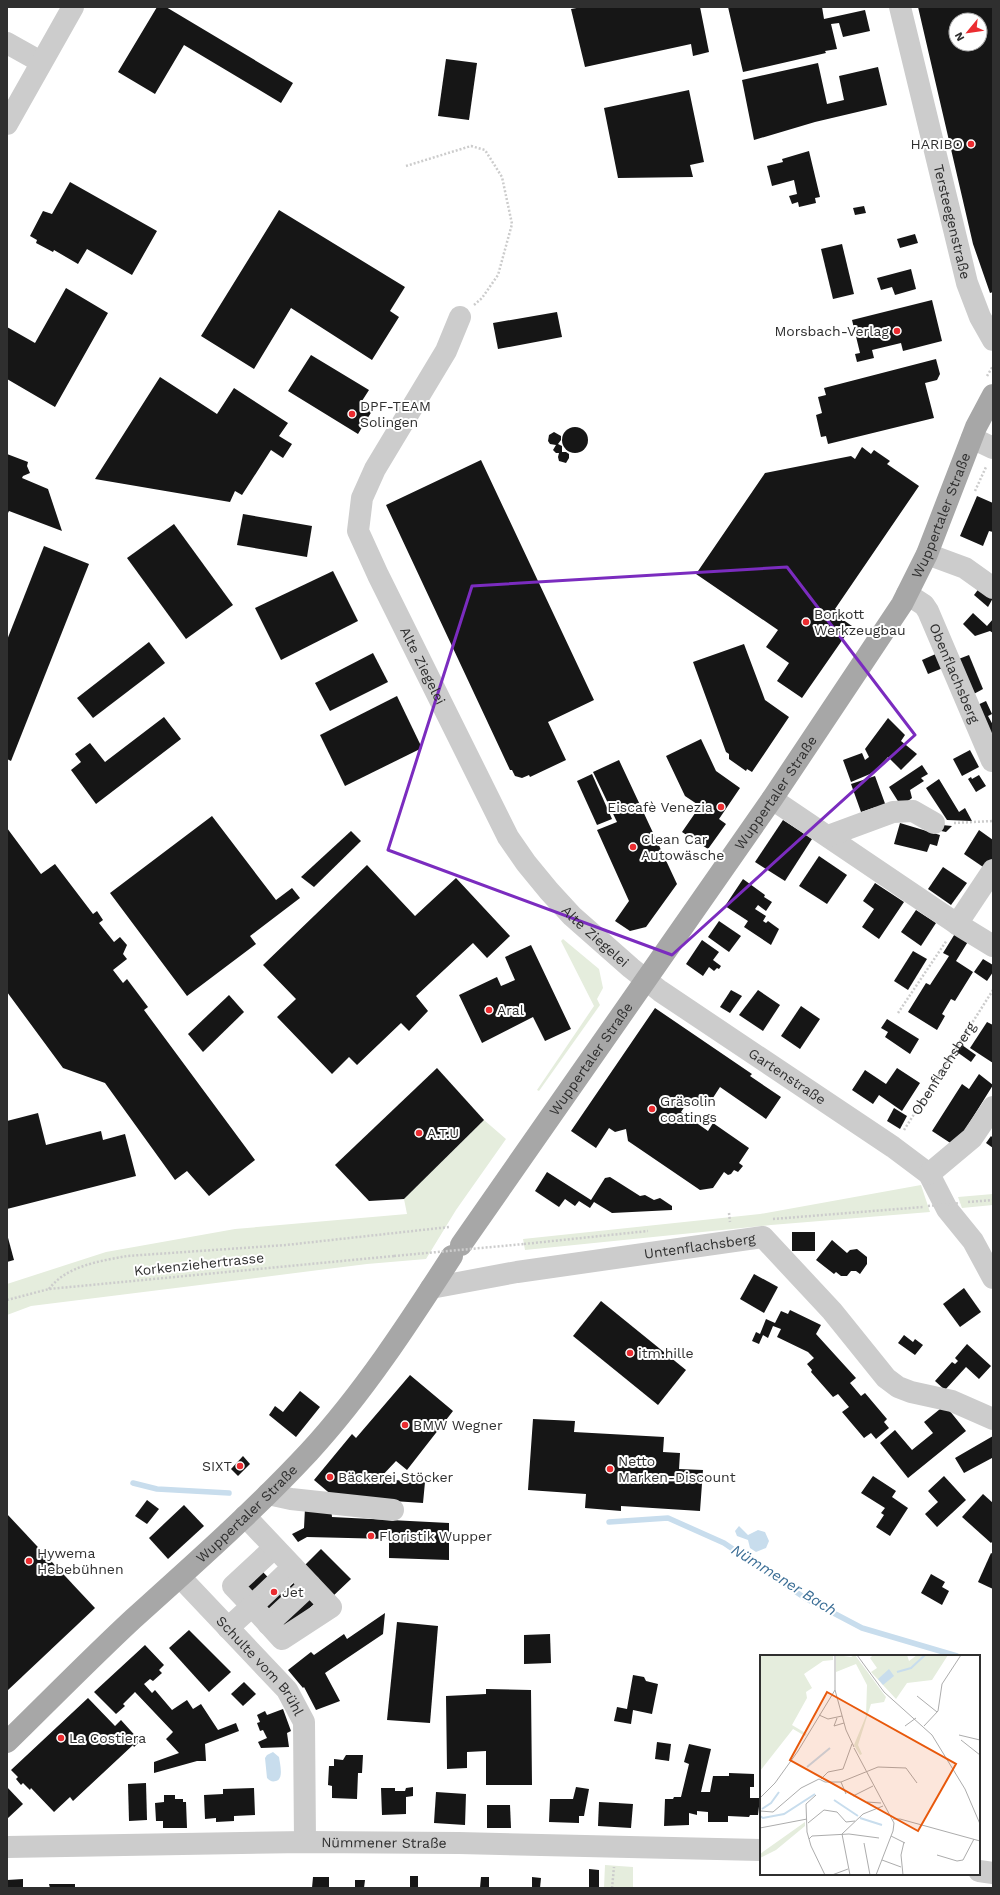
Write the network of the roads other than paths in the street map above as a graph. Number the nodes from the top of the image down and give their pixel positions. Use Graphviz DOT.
graph roads {
  1 [pos="73,7"];
  2 [pos="900,7"];
  3 [pos="7,43"];
  4 [pos="41,62"];
  5 [pos="7,124"];
  6 [pos="460,317"];
  7 [pos="993,340"];
  8 [pos="993,395"];
  9 [pos="972,438"];
  10 [pos="993,448"];
  11 [pos="927,554"];
  12 [pos="993,588"];
  13 [pos="908,594"];
  14 [pos="992,761"];
  15 [pos="772,799"];
  16 [pos="934,823"];
  17 [pos="828,836"];
  18 [pos="993,870"];
  19 [pos="958,924"];
  20 [pos="993,946"];
  21 [pos="645,979"];
  22 [pos="993,1107"];
  23 [pos="929,1174"];
  24 [pos="993,1278"];
  25 [pos="431,1288"];
  26 [pos="993,1419"];
  27 [pos="268,1494"];
  28 [pos="393,1510"];
  29 [pos="245,1516"];
  30 [pos="274,1548"];
  31 [pos="293,1567"];
  32 [pos="180,1578"];
  33 [pos="310,1585"];
  34 [pos="252,1606"];
  35 [pos="268,1624"];
  36 [pos="228,1628"];
  37 [pos="7,1742"];
  38 [pos="305,1842"];
  39 [pos="7,1847"];
  40 [pos="760,1850"];
  41 [pos="980,1871"];
  42 [pos="993,1873"];
  1 -- 4 [label="street"];
  2 -- 7 [label="street, Tersteegenstraße"];
  3 -- 4 [label="street"];
  4 -- 5 [label="street"];
  6 -- 21 [label="street, Alte Ziegelei"];
  8 -- 9 [label="main road, Wuppertaler Straße"];
  9 -- 10 [label="street"];
  9 -- 11 [label="main road, Wuppertaler Straße"];
  11 -- 12 [label="street"];
  11 -- 13 [label="main road, Wuppertaler Straße"];
  13 -- 14 [label="street, Obenflachsberg"];
  13 -- 15 [label="main road, Wuppertaler Straße"];
  15 -- 17 [label="street"];
  15 -- 21 [label="main road, Wuppertaler Straße"];
  16 -- 17 [label="street"];
  17 -- 19 [label="street"];
  18 -- 19 [label="street"];
  19 -- 20 [label="street"];
  21 -- 23 [label="street, Gartenstraße"];
  21 -- 25 [label="main road, Wuppertaler Straße"];
  22 -- 23 [label="street"];
  23 -- 24 [label="street, Gartenstraße"];
  25 -- 26 [label="street, Untenflachsberg"];
  25 -- 27 [label="main road, Wuppertaler Straße"];
  27 -- 28 [label="street"];
  27 -- 29 [label="main road, Wuppertaler Straße"];
  29 -- 30 [label="street"];
  29 -- 32 [label="main road, Wuppertaler Straße"];
  30 -- 31 [label="street"];
  30 -- 34 [label="street"];
  31 -- 33 [label="street"];
  31 -- 34 [label="street"];
  32 -- 36 [label="street, Schulte vom Brühl"];
  32 -- 37 [label="main road, Wuppertaler Straße"];
  33 -- 35 [label="street"];
  33 -- 35 [label="street"];
  34 -- 35 [label="street"];
  34 -- 36 [label="street"];
  36 -- 38 [label="street, Schulte vom Brühl"];
  38 -- 39 [label="street, Nümmener Straße"];
  38 -- 40 [label="street, Nümmener Straße"];
  41 -- 42 [label="street"];
}
